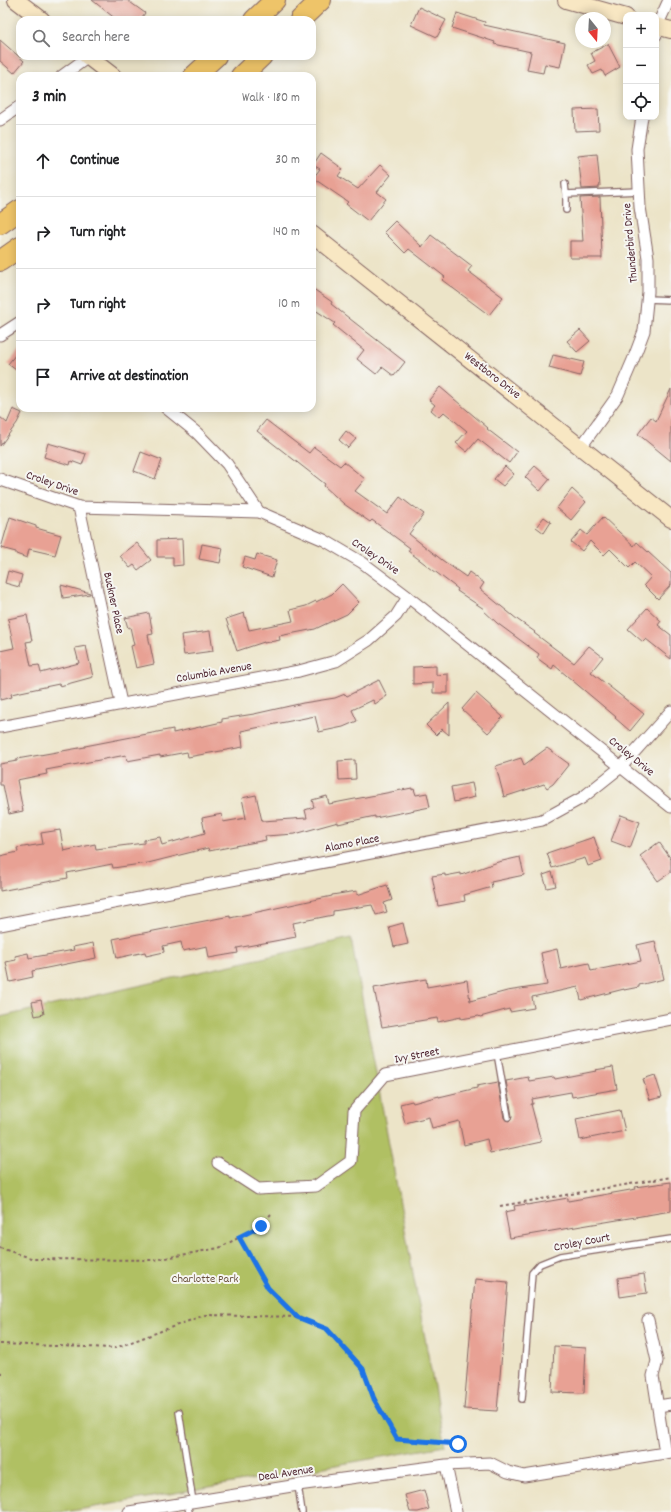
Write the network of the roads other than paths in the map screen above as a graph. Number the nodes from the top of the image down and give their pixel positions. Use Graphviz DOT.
graph roads {
  1 [pos="16,0"];
  2 [pos="275,0"];
  3 [pos="322,0"];
  4 [pos="566,0"];
  5 [pos="670,0"];
  6 [pos="37,16"];
  7 [pos="258,16"];
  8 [pos="304,16"];
  9 [pos="623,16"];
  10 [pos="660,29"];
  11 [pos="83,60"];
  12 [pos="93,60"];
  13 [pos="212,60"];
  14 [pos="258,60"];
  15 [pos="67,72"];
  16 [pos="108,72"];
  17 [pos="198,72"];
  18 [pos="245,72"];
  19 [pos="16,109"];
  20 [pos="0,120"];
  21 [pos="642,120"];
  22 [pos="565,184"];
  23 [pos="640,191"];
  24 [pos="566,194"];
  25 [pos="566,210"];
  26 [pos="16,213"];
  27 [pos="0,224"];
  28 [pos="316,237"];
  29 [pos="16,250"];
  30 [pos="0,261"];
  31 [pos="647,299"];
  32 [pos="671,300"];
  33 [pos="16,325"];
  34 [pos="0,335"];
  35 [pos="171,412"];
  36 [pos="581,447"];
  37 [pos="0,479"];
  38 [pos="79,507"];
  39 [pos="259,512"];
  40 [pos="671,519"];
  41 [pos="408,597"];
  42 [pos="121,703"];
  43 [pos="671,711"];
  44 [pos="0,727"];
  45 [pos="621,766"];
  46 [pos="671,807"];
  47 [pos="0,925"];
  48 [pos="671,1019"];
  49 [pos="497,1053"];
  50 [pos="508,1116"];
  51 [pos="218,1163"];
  52 [pos="671,1239"];
  53 [pos="648,1320"];
  54 [pos="522,1399"];
  55 [pos="671,1404"];
  56 [pos="658,1406"];
  57 [pos="179,1412"];
  58 [pos="668,1452"];
  59 [pos="446,1465"];
  60 [pos="298,1485"];
  61 [pos="190,1505"];
  62 [pos="129,1512"];
  63 [pos="302,1512"];
  64 [pos="456,1512"];
  1 -- 6 [label="street"];
  2 -- 7 [label="highway"];
  3 -- 8 [label="highway"];
  4 -- 9 [label="street"];
  5 -- 10 [label="street"];
  11 -- 15 [label="street"];
  12 -- 16 [label="street"];
  13 -- 17 [label="highway"];
  14 -- 18 [label="highway"];
  19 -- 20 [label="street"];
  21 -- 23 [label="street, Thunderbird Drive"];
  22 -- 24 [label="lane"];
  23 -- 24 [label="lane"];
  23 -- 31 [label="street, Thunderbird Drive"];
  24 -- 25 [label="lane"];
  26 -- 27 [label="highway"];
  28 -- 36 [label="street, Westboro Drive"];
  29 -- 30 [label="highway"];
  31 -- 32 [label="lane"];
  31 -- 36 [label="street, Thunderbird Drive"];
  33 -- 34 [label="street"];
  35 -- 39 [label="street"];
  36 -- 40 [label="street, Westboro Drive"];
  37 -- 38 [label="street, Croley Drive"];
  38 -- 39 [label="street, Croley Drive"];
  38 -- 42 [label="street, Buckner Place"];
  39 -- 41 [label="street, Croley Drive"];
  41 -- 42 [label="street, Columbia Avenue"];
  41 -- 45 [label="street, Croley Drive"];
  42 -- 44 [label="street, Columbia Avenue"];
  43 -- 45 [label="street, Alamo Place"];
  45 -- 46 [label="street, Croley Drive"];
  45 -- 47 [label="street, Alamo Place"];
  48 -- 49 [label="street, Ivy Street"];
  49 -- 50 [label="lane"];
  49 -- 51 [label="street, Ivy Street"];
  52 -- 54 [label="lane, Croley Court"];
  53 -- 56 [label="street"];
  55 -- 56 [label="street"];
  56 -- 58 [label="street"];
  57 -- 61 [label="lane"];
  58 -- 59 [label="street, Deal Avenue"];
  59 -- 60 [label="street, Deal Avenue"];
  59 -- 64 [label="street"];
  60 -- 61 [label="street, Deal Avenue"];
  60 -- 63 [label="lane"];
  61 -- 62 [label="street, Deal Avenue"];
}
